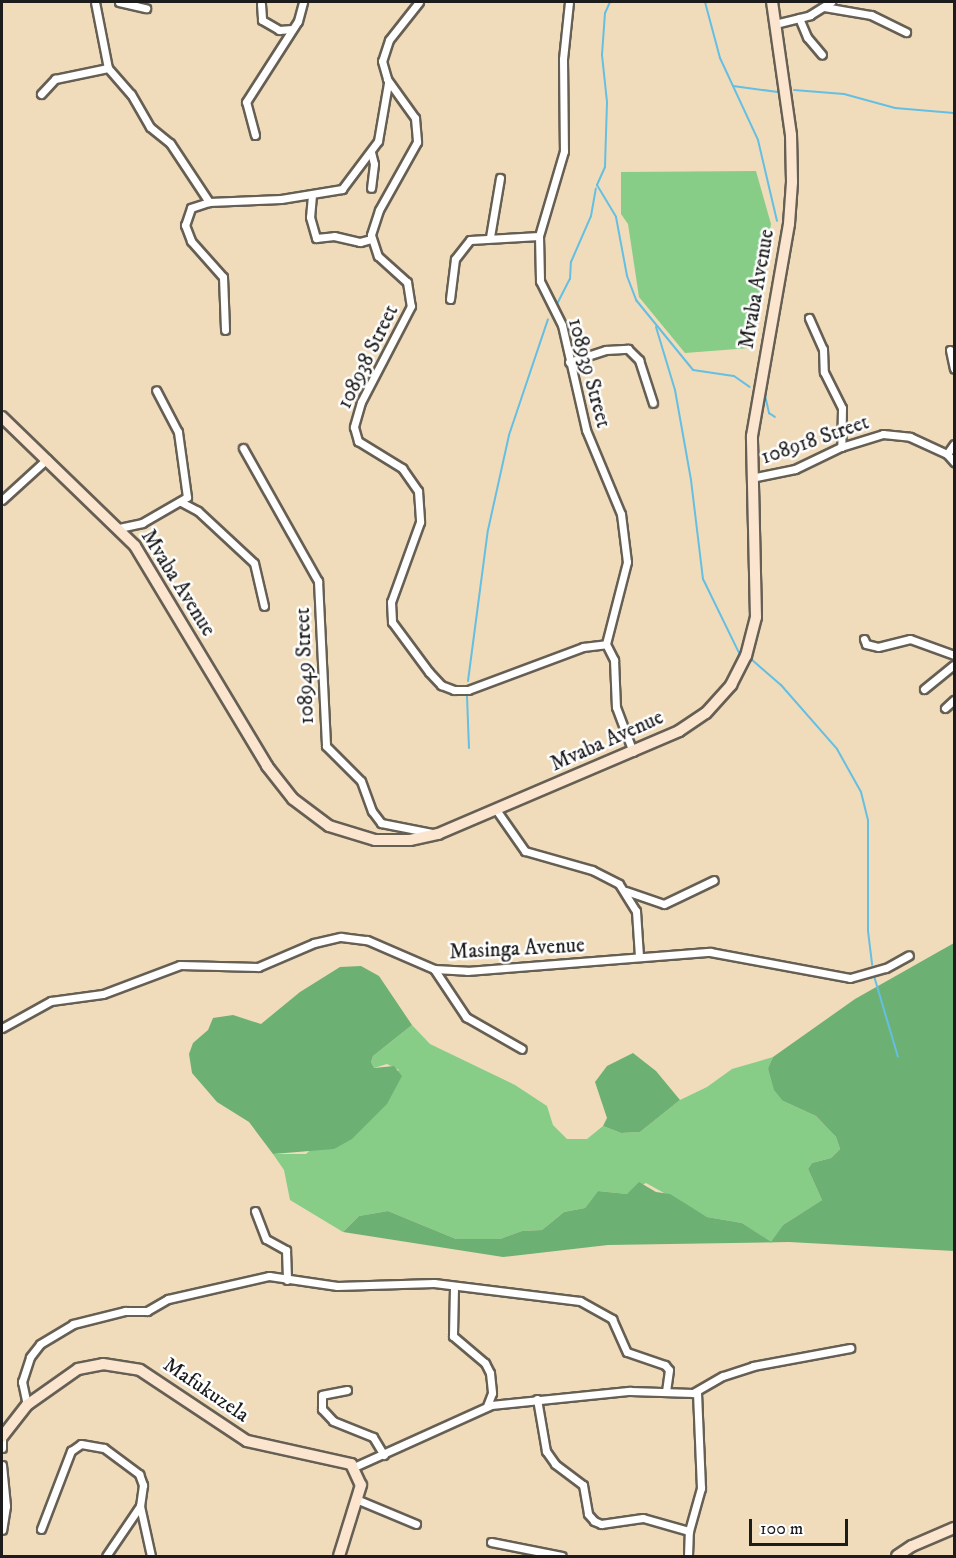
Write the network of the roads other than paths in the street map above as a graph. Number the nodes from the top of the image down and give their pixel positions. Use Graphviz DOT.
graph roads {
  1 [pos="95,2"];
  2 [pos="119,2"];
  3 [pos="303,2"];
  4 [pos="419,2"];
  5 [pos="569,2"];
  6 [pos="772,2"];
  7 [pos="831,2"];
  8 [pos="261,4"];
  9 [pos="146,8"];
  10 [pos="824,8"];
  11 [pos="799,18"];
  12 [pos="775,24"];
  13 [pos="292,29"];
  14 [pos="906,32"];
  15 [pos="822,55"];
  16 [pos="108,68"];
  17 [pos="387,79"];
  18 [pos="41,94"];
  19 [pos="255,135"];
  20 [pos="371,152"];
  21 [pos="500,178"];
  22 [pos="371,188"];
  23 [pos="312,195"];
  24 [pos="209,202"];
  25 [pos="539,236"];
  26 [pos="490,237"];
  27 [pos="371,239"];
  28 [pos="450,299"];
  29 [pos="809,318"];
  30 [pos="225,330"];
  31 [pos="950,350"];
  32 [pos="569,363"];
  33 [pos="954,369"];
  34 [pos="156,390"];
  35 [pos="653,403"];
  36 [pos="2,417"];
  37 [pos="954,444"];
  38 [pos="841,447"];
  39 [pos="243,448"];
  40 [pos="947,454"];
  41 [pos="48,459"];
  42 [pos="954,462"];
  43 [pos="750,478"];
  44 [pos="2,500"];
  45 [pos="181,502"];
  46 [pos="119,528"];
  47 [pos="264,606"];
  48 [pos="864,639"];
  49 [pos="606,644"];
  50 [pos="954,655"];
  51 [pos="954,665"];
  52 [pos="924,689"];
  53 [pos="954,700"];
  54 [pos="945,708"];
  55 [pos="633,752"];
  56 [pos="497,811"];
  57 [pos="438,834"];
  58 [pos="714,880"];
  59 [pos="626,891"];
  60 [pos="909,955"];
  61 [pos="639,956"];
  62 [pos="434,969"];
  63 [pos="2,1028"];
  64 [pos="522,1049"];
  65 [pos="255,1211"];
  66 [pos="287,1280"];
  67 [pos="454,1287"];
  68 [pos="850,1348"];
  69 [pos="347,1390"];
  70 [pos="666,1392"];
  71 [pos="697,1393"];
  72 [pos="537,1399"];
  73 [pos="27,1405"];
  74 [pos="487,1406"];
  75 [pos="2,1436"];
  76 [pos="2,1448"];
  77 [pos="384,1455"];
  78 [pos="2,1465"];
  79 [pos="354,1467"];
  80 [pos="356,1499"];
  81 [pos="140,1506"];
  82 [pos="416,1524"];
  83 [pos="954,1528"];
  84 [pos="41,1529"];
  85 [pos="2,1530"];
  86 [pos="689,1531"];
  87 [pos="491,1542"];
  88 [pos="105,1557"];
  89 [pos="151,1557"];
  90 [pos="339,1557"];
  91 [pos="562,1557"];
  92 [pos="688,1557"];
  93 [pos="897,1557"];
  1 -- 16 [label="street"];
  2 -- 9 [label="street"];
  3 -- 13 [label="street"];
  4 -- 17 [label="street"];
  5 -- 25 [label="street, 108939 Street"];
  6 -- 12 [label="street, Mvaba Avenue"];
  7 -- 10 [label="street"];
  8 -- 13 [label="street"];
  10 -- 11 [label="street"];
  10 -- 14 [label="street"];
  11 -- 12 [label="street"];
  11 -- 15 [label="street"];
  12 -- 43 [label="street, Mvaba Avenue"];
  13 -- 19 [label="street"];
  16 -- 18 [label="street"];
  16 -- 24 [label="street"];
  17 -- 20 [label="street"];
  17 -- 27 [label="street"];
  20 -- 22 [label="street"];
  20 -- 23 [label="street"];
  21 -- 26 [label="street"];
  23 -- 24 [label="street"];
  23 -- 27 [label="street"];
  24 -- 30 [label="street"];
  25 -- 26 [label="street"];
  25 -- 32 [label="street, 108939 Street"];
  26 -- 28 [label="street"];
  27 -- 49 [label="street, 108938 Street"];
  29 -- 38 [label="street"];
  31 -- 33 [label="street"];
  32 -- 35 [label="street"];
  32 -- 49 [label="street, 108939 Street"];
  34 -- 45 [label="street"];
  36 -- 41 [label="street, Mvaba Avenue"];
  37 -- 40 [label="street"];
  38 -- 40 [label="street, 108918 Street"];
  38 -- 43 [label="street, 108918 Street"];
  39 -- 57 [label="street, 108949 Street"];
  40 -- 42 [label="street, 108918 Street"];
  41 -- 44 [label="street"];
  41 -- 46 [label="street, Mvaba Avenue"];
  43 -- 55 [label="street, Mvaba Avenue"];
  45 -- 46 [label="street"];
  45 -- 47 [label="street"];
  46 -- 57 [label="street, Mvaba Avenue"];
  48 -- 50 [label="street"];
  49 -- 55 [label="street"];
  51 -- 52 [label="street"];
  53 -- 54 [label="street"];
  55 -- 56 [label="street, Mvaba Avenue"];
  56 -- 57 [label="street, Mvaba Avenue"];
  56 -- 59 [label="street"];
  58 -- 59 [label="street"];
  59 -- 61 [label="street"];
  60 -- 61 [label="street, Masinga Avenue"];
  61 -- 62 [label="street, Masinga Avenue"];
  62 -- 63 [label="street, Masinga Avenue"];
  62 -- 64 [label="street"];
  65 -- 66 [label="street"];
  66 -- 67 [label="street"];
  66 -- 73 [label="street"];
  67 -- 70 [label="street"];
  67 -- 74 [label="street"];
  68 -- 71 [label="street"];
  69 -- 77 [label="street"];
  70 -- 71 [label="street"];
  70 -- 72 [label="street"];
  71 -- 86 [label="street"];
  72 -- 74 [label="street"];
  72 -- 86 [label="street"];
  73 -- 75 [label="street, Mafukuzela"];
  73 -- 79 [label="street, Mafukuzela"];
  74 -- 77 [label="street"];
  75 -- 76 [label="street"];
  77 -- 79 [label="street"];
  78 -- 85 [label="street"];
  79 -- 80 [label="street"];
  80 -- 82 [label="street"];
  80 -- 90 [label="street"];
  81 -- 84 [label="street"];
  81 -- 88 [label="street"];
  81 -- 89 [label="street"];
  83 -- 93 [label="street"];
  86 -- 92 [label="street"];
  87 -- 91 [label="street"];
}
